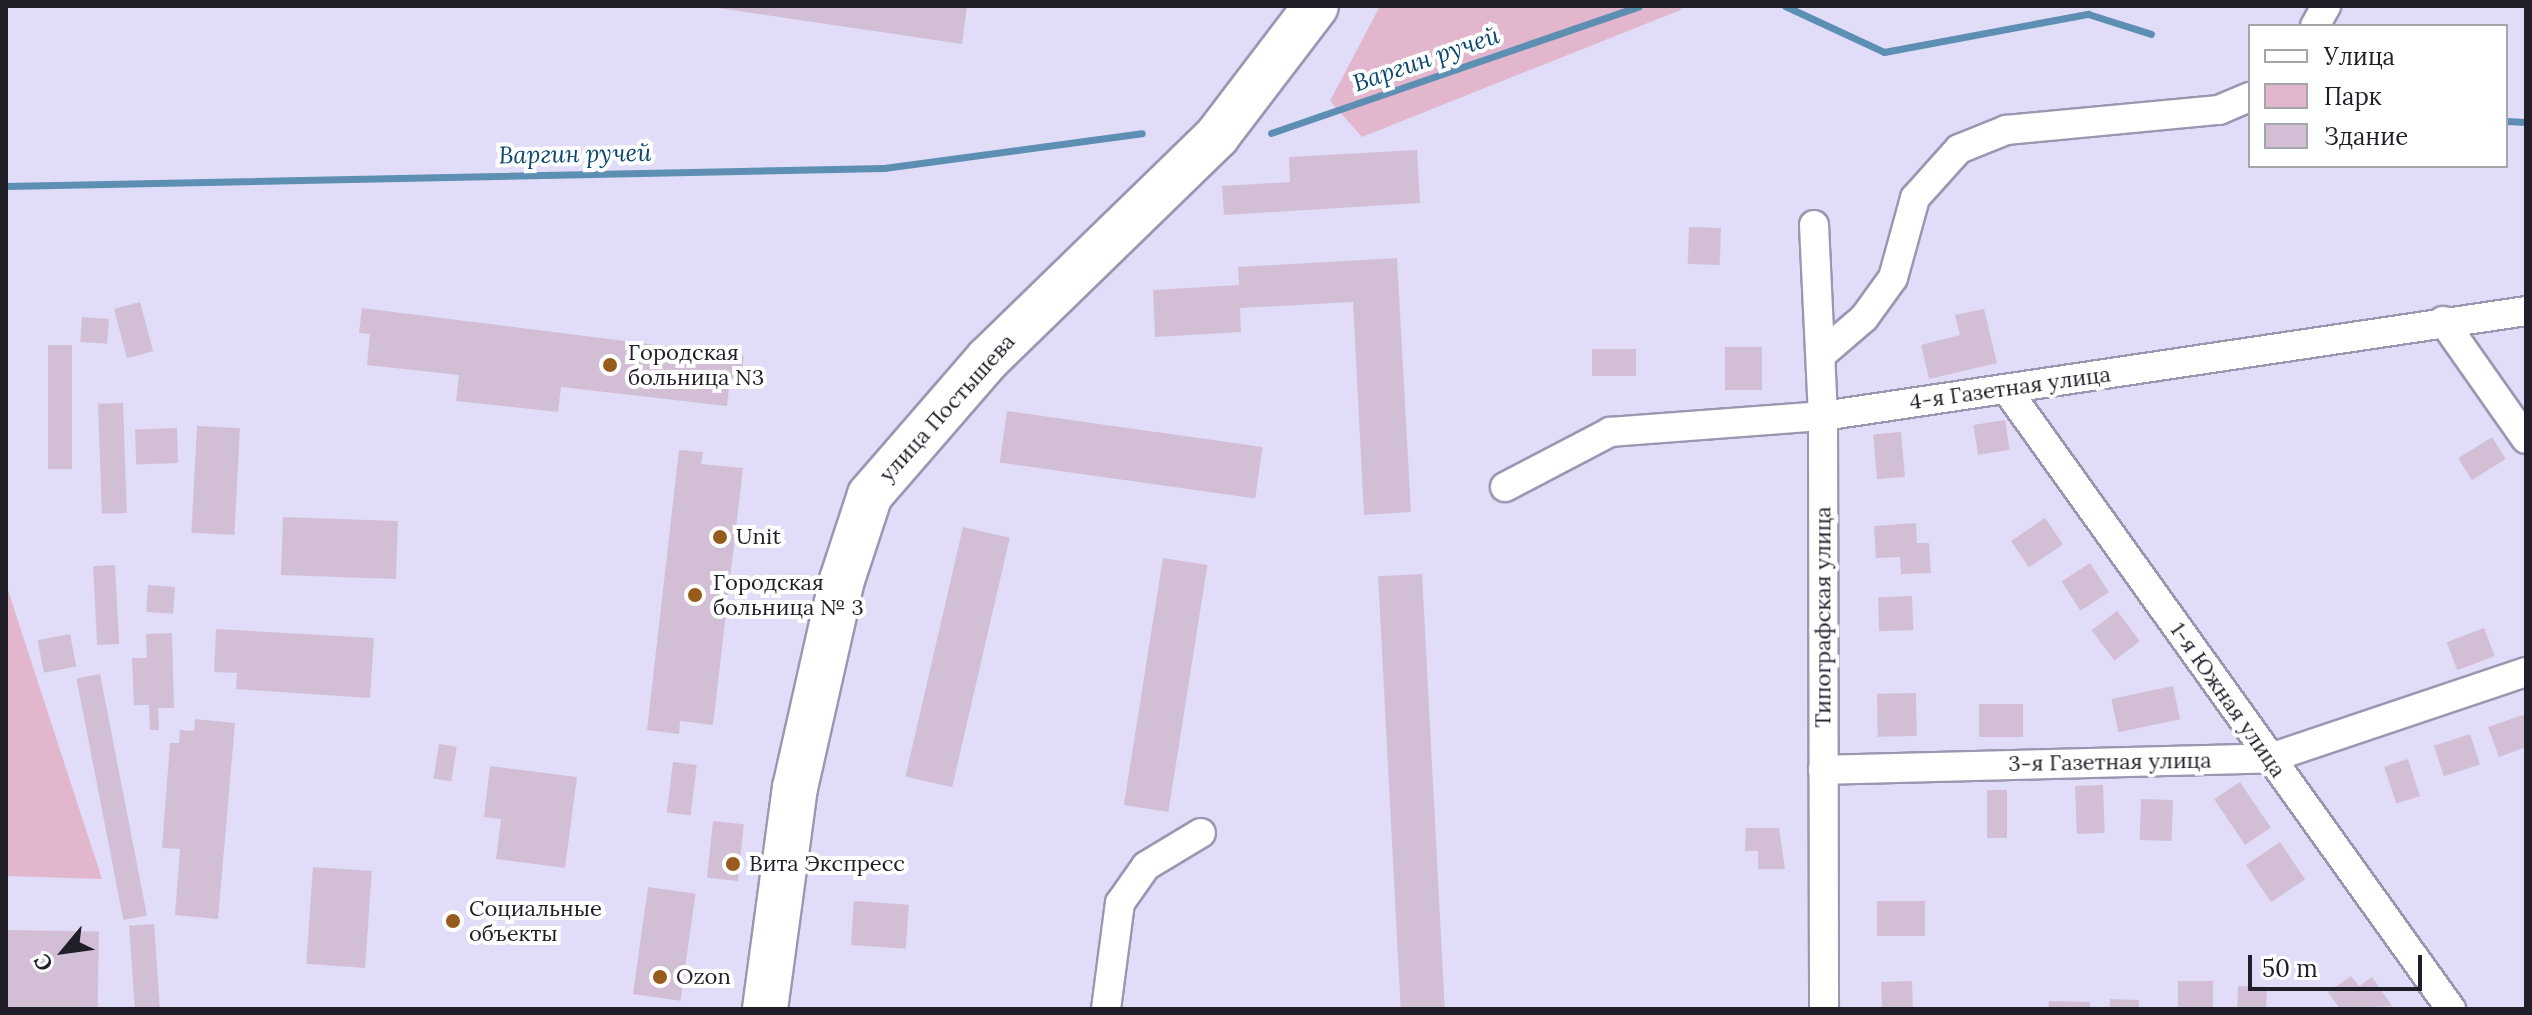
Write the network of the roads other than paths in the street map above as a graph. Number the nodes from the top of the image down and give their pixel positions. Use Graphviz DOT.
graph roads {
  1 [pos="1316,6"];
  2 [pos="2326,6"];
  3 [pos="2316,24"];
  4 [pos="2248,98"];
  5 [pos="1814,225"];
  6 [pos="2526,311"];
  7 [pos="2443,321"];
  8 [pos="1822,354"];
  9 [pos="2007,390"];
  10 [pos="1823,416"];
  11 [pos="2526,439"];
  12 [pos="1505,487"];
  13 [pos="2526,672"];
  14 [pos="2270,758"];
  15 [pos="1823,770"];
  16 [pos="1201,833"];
  17 [pos="765,1009"];
  18 [pos="1106,1009"];
  19 [pos="1824,1009"];
  20 [pos="2451,1009"];
  1 -- 17 [label="main road, улица Постышева"];
  2 -- 3 [label="street"];
  4 -- 8 [label="street"];
  5 -- 8 [label="street, Типографская улица"];
  6 -- 7 [label="street, 4-я Газетная улица"];
  7 -- 9 [label="street, 4-я Газетная улица"];
  7 -- 11 [label="street"];
  8 -- 10 [label="street, Типографская улица"];
  9 -- 10 [label="street, 4-я Газетная улица"];
  9 -- 14 [label="street, 1-я Южная улица"];
  10 -- 12 [label="street, 4-я Газетная улица"];
  10 -- 15 [label="street, Типографская улица"];
  13 -- 14 [label="street, 3-я Газетная улица"];
  14 -- 15 [label="street, 3-я Газетная улица"];
  14 -- 20 [label="street, 1-я Южная улица"];
  15 -- 19 [label="street, Типографская улица"];
  16 -- 18 [label="street"];
}
